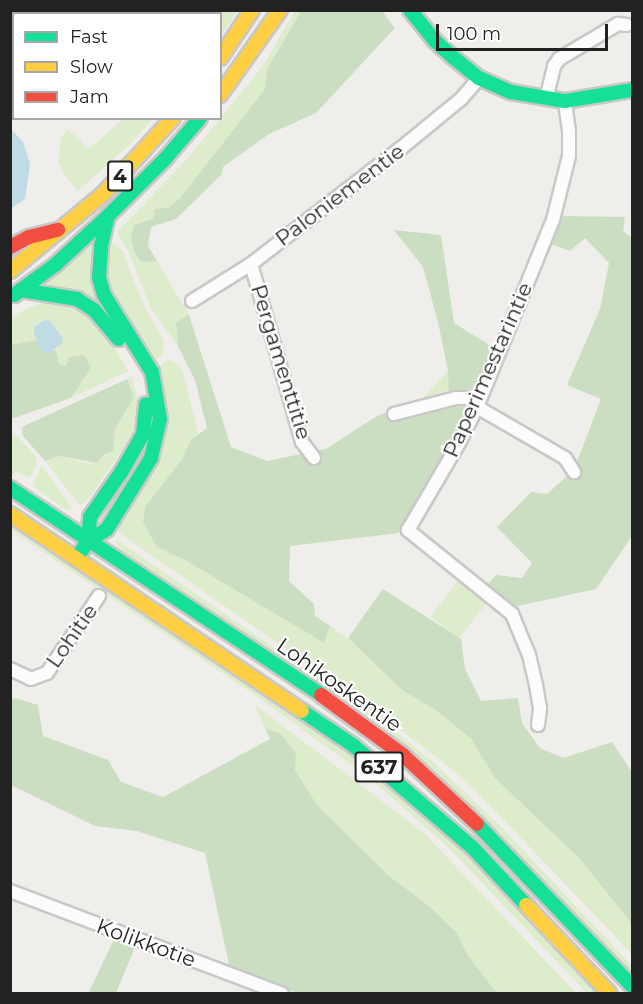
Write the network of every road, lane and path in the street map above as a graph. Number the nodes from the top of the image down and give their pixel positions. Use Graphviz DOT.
graph roads {
  1 [pos="252,10"];
  2 [pos="280,10"];
  3 [pos="410,10"];
  4 [pos="627,25"];
  5 [pos="222,55"];
  6 [pos="478,78"];
  7 [pos="633,90"];
  8 [pos="222,92"];
  9 [pos="546,99"];
  10 [pos="565,102"];
  11 [pos="171,120"];
  12 [pos="198,120"];
  13 [pos="108,216"];
  14 [pos="62,229"];
  15 [pos="10,247"];
  16 [pos="250,264"];
  17 [pos="10,271"];
  18 [pos="16,294"];
  19 [pos="192,301"];
  20 [pos="478,403"];
  21 [pos="394,414"];
  22 [pos="314,458"];
  23 [pos="574,472"];
  24 [pos="10,489"];
  25 [pos="10,514"];
  26 [pos="88,541"];
  27 [pos="76,559"];
  28 [pos="99,596"];
  29 [pos="10,669"];
  30 [pos="538,725"];
  31 [pos="10,891"];
  32 [pos="633,986"];
  33 [pos="282,993"];
  34 [pos="610,993"];
  1 -- 5 [label="main road"];
  2 -- 8 [label="main road"];
  3 -- 6 [label="main road"];
  4 -- 9 [label="street"];
  6 -- 9 [label="main road"];
  6 -- 16 [label="street, Paloniementie"];
  7 -- 10 [label="main road"];
  9 -- 10 [label="main road"];
  10 -- 20 [label="street, Paperimestarintie"];
  11 -- 14 [label="main road, 4"];
  12 -- 13 [label="main road, 4"];
  13 -- 18 [label="main road, 4"];
  13 -- 26 [label="main road"];
  14 -- 15 [label="main road"];
  14 -- 17 [label="main road, 4"];
  16 -- 19 [label="street, Paloniementie"];
  16 -- 22 [label="street, Pergamenttitie"];
  18 -- 26 [label="main road"];
  20 -- 21 [label="street"];
  20 -- 23 [label="street"];
  20 -- 30 [label="street, Paperimestarintie"];
  24 -- 26 [label="main road, Lohikoskentie / 637"];
  25 -- 27 [label="main road, Lohikoskentie / 637"];
  26 -- 27 [label="main road"];
  26 -- 32 [label="main road, Lohikoskentie / 637"];
  27 -- 34 [label="main road, Lohikoskentie / 637"];
  28 -- 29 [label="street, Lohitie"];
  31 -- 33 [label="street, Kolikkotie"];
}
